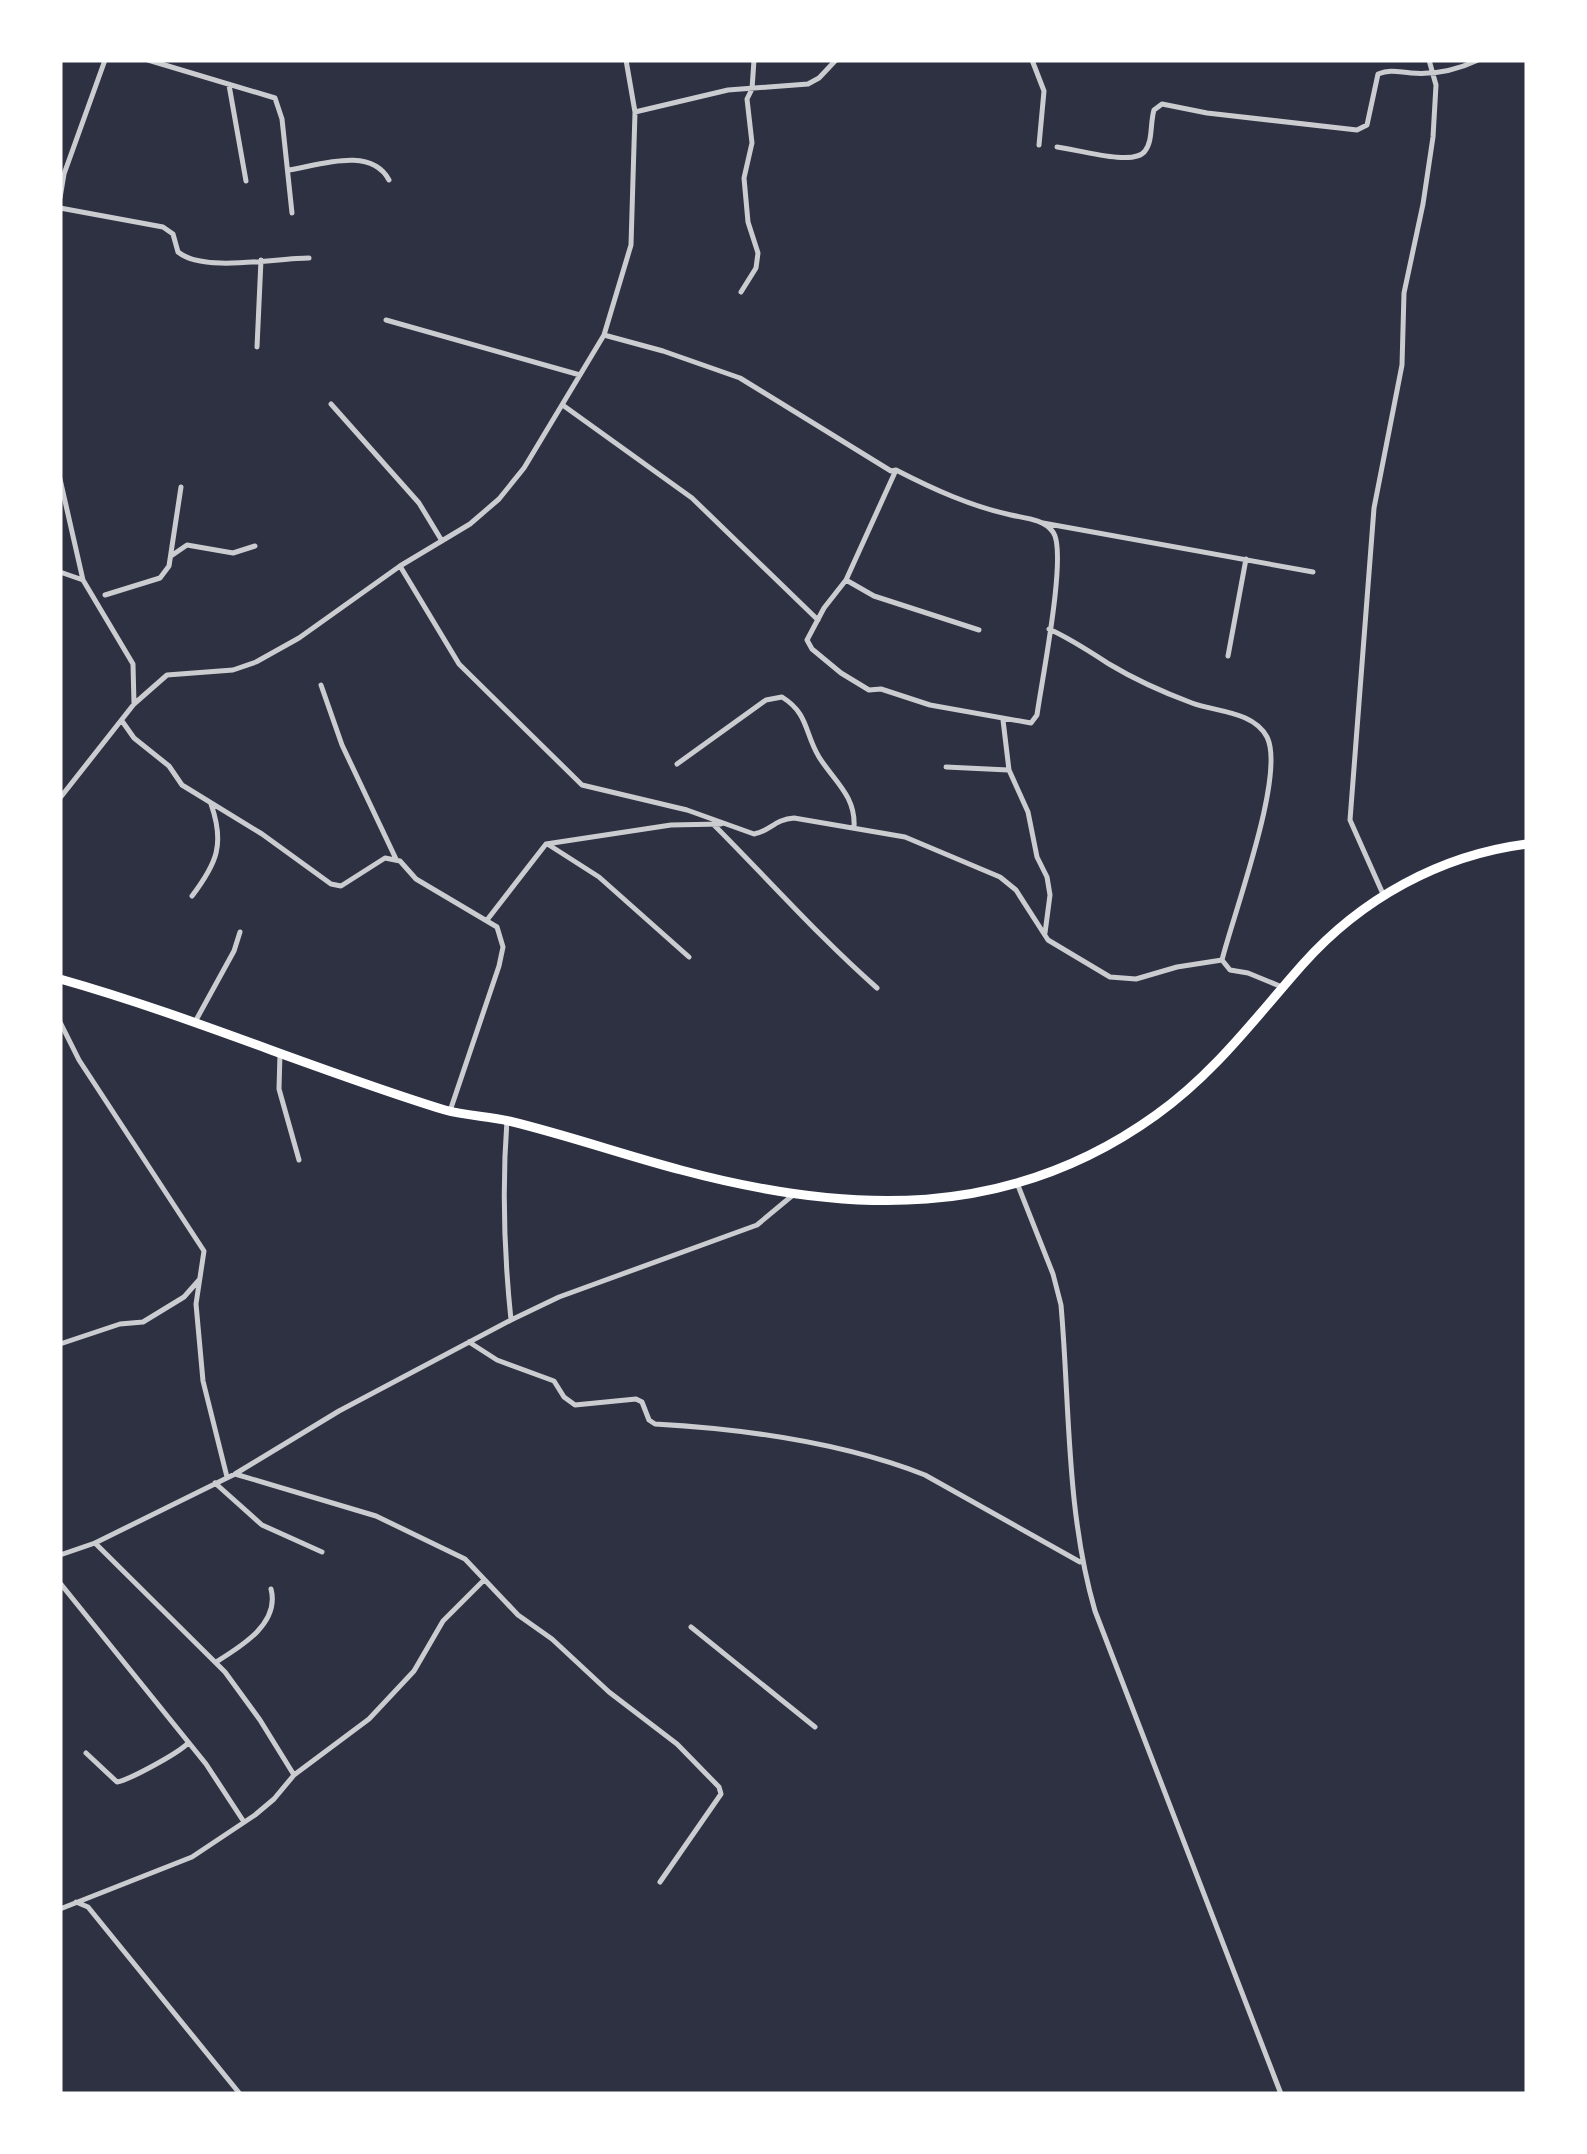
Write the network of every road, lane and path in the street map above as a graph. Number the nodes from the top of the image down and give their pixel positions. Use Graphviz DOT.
graph roads {
  1 [pos="106,60"];
  2 [pos="148,60"];
  3 [pos="626,60"];
  4 [pos="754,60"];
  5 [pos="836,60"];
  6 [pos="1032,60"];
  7 [pos="1429,60"];
  8 [pos="1478,60"];
  9 [pos="1434,72"];
  10 [pos="228,84"];
  11 [pos="752,89"];
  12 [pos="635,112"];
  13 [pos="1039,145"];
  14 [pos="1057,147"];
  15 [pos="289,170"];
  16 [pos="246,180"];
  17 [pos="389,180"];
  18 [pos="60,198"];
  19 [pos="60,208"];
  20 [pos="292,212"];
  21 [pos="310,258"];
  22 [pos="261,260"];
  23 [pos="742,292"];
  24 [pos="386,320"];
  25 [pos="604,335"];
  26 [pos="257,347"];
  27 [pos="581,376"];
  28 [pos="331,404"];
  29 [pos="564,406"];
  30 [pos="896,470"];
  31 [pos="60,479"];
  32 [pos="181,487"];
  33 [pos="1040,522"];
  34 [pos="442,541"];
  35 [pos="255,546"];
  36 [pos="171,556"];
  37 [pos="1246,558"];
  38 [pos="400,566"];
  39 [pos="60,572"];
  40 [pos="1313,572"];
  41 [pos="83,580"];
  42 [pos="846,580"];
  43 [pos="105,594"];
  44 [pos="818,620"];
  45 [pos="1049,629"];
  46 [pos="979,630"];
  47 [pos="1228,656"];
  48 [pos="321,685"];
  49 [pos="134,704"];
  50 [pos="122,720"];
  51 [pos="1003,720"];
  52 [pos="677,764"];
  53 [pos="946,767"];
  54 [pos="1009,770"];
  55 [pos="60,798"];
  56 [pos="211,804"];
  57 [pos="713,824"];
  58 [pos="724,824"];
  59 [pos="854,827"];
  60 [pos="546,844"];
  61 [pos="1527,844"];
  62 [pos="396,859"];
  63 [pos="1383,894"];
  64 [pos="192,896"];
  65 [pos="487,920"];
  66 [pos="240,932"];
  67 [pos="1044,934"];
  68 [pos="689,957"];
  69 [pos="1222,960"];
  70 [pos="60,980"];
  71 [pos="877,988"];
  72 [pos="1285,988"];
  73 [pos="60,1022"];
  74 [pos="195,1022"];
  75 [pos="280,1053"];
  76 [pos="450,1112"];
  77 [pos="507,1120"];
  78 [pos="300,1160"];
  79 [pos="1017,1183"];
  80 [pos="796,1193"];
  81 [pos="201,1278"];
  82 [pos="512,1320"];
  83 [pos="469,1342"];
  84 [pos="60,1344"];
  85 [pos="231,1475"];
  86 [pos="215,1483"];
  87 [pos="95,1543"];
  88 [pos="322,1552"];
  89 [pos="60,1555"];
  90 [pos="1080,1562"];
  91 [pos="484,1580"];
  92 [pos="60,1583"];
  93 [pos="271,1589"];
  94 [pos="690,1627"];
  95 [pos="216,1662"];
  96 [pos="816,1727"];
  97 [pos="188,1744"];
  98 [pos="86,1754"];
  99 [pos="294,1775"];
  100 [pos="244,1823"];
  101 [pos="660,1882"];
  102 [pos="60,1909"];
  103 [pos="240,2094"];
  104 [pos="1281,2094"];
  1 -- 18 [label="street"];
  2 -- 10 [label="street"];
  3 -- 12 [label="street"];
  4 -- 11 [label="street"];
  5 -- 11 [label="street"];
  6 -- 13 [label="street"];
  7 -- 9 [label="street"];
  8 -- 9 [label="street"];
  9 -- 14 [label="street"];
  9 -- 63 [label="street"];
  10 -- 15 [label="street"];
  10 -- 16 [label="street"];
  11 -- 12 [label="street"];
  11 -- 23 [label="street"];
  12 -- 25 [label="street"];
  15 -- 17 [label="street"];
  15 -- 20 [label="street"];
  19 -- 22 [label="street"];
  21 -- 22 [label="street"];
  22 -- 26 [label="street"];
  24 -- 27 [label="street"];
  25 -- 27 [label="street"];
  25 -- 30 [label="street"];
  27 -- 29 [label="street"];
  28 -- 34 [label="street"];
  29 -- 34 [label="street"];
  29 -- 44 [label="street"];
  30 -- 33 [label="street"];
  30 -- 42 [label="street"];
  31 -- 41 [label="street"];
  32 -- 36 [label="street"];
  33 -- 37 [label="street"];
  33 -- 45 [label="street"];
  34 -- 38 [label="street"];
  35 -- 36 [label="street"];
  36 -- 43 [label="street"];
  37 -- 40 [label="street"];
  37 -- 47 [label="street"];
  38 -- 49 [label="street"];
  38 -- 58 [label="street"];
  39 -- 41 [label="street"];
  41 -- 49 [label="street"];
  42 -- 44 [label="street"];
  42 -- 46 [label="street"];
  44 -- 51 [label="street"];
  45 -- 51 [label="street"];
  45 -- 69 [label="street"];
  48 -- 62 [label="street"];
  49 -- 50 [label="street"];
  50 -- 55 [label="street"];
  50 -- 56 [label="street"];
  51 -- 54 [label="street"];
  52 -- 59 [label="street"];
  53 -- 54 [label="street"];
  54 -- 67 [label="street"];
  56 -- 62 [label="street"];
  56 -- 64 [label="street"];
  57 -- 58 [label="street"];
  57 -- 60 [label="street"];
  57 -- 71 [label="street"];
  58 -- 59 [label="street"];
  59 -- 67 [label="street"];
  60 -- 65 [label="street"];
  60 -- 68 [label="street"];
  61 -- 63 [label="main road"];
  62 -- 65 [label="street"];
  63 -- 72 [label="main road"];
  65 -- 76 [label="street"];
  66 -- 74 [label="street"];
  67 -- 69 [label="street"];
  69 -- 72 [label="street"];
  70 -- 74 [label="main road"];
  72 -- 79 [label="main road"];
  73 -- 81 [label="street"];
  74 -- 75 [label="main road"];
  75 -- 76 [label="main road"];
  75 -- 78 [label="street"];
  76 -- 77 [label="main road"];
  77 -- 80 [label="main road"];
  77 -- 82 [label="street"];
  79 -- 80 [label="main road"];
  79 -- 90 [label="street"];
  80 -- 82 [label="street"];
  81 -- 84 [label="street"];
  81 -- 85 [label="street"];
  82 -- 83 [label="street"];
  83 -- 85 [label="street"];
  83 -- 90 [label="street"];
  85 -- 86 [label="street"];
  85 -- 91 [label="street"];
  86 -- 87 [label="street"];
  86 -- 88 [label="street"];
  87 -- 89 [label="street"];
  87 -- 95 [label="street"];
  90 -- 104 [label="street"];
  91 -- 99 [label="street"];
  91 -- 101 [label="street"];
  92 -- 97 [label="street"];
  93 -- 95 [label="street"];
  94 -- 96 [label="street"];
  95 -- 99 [label="street"];
  97 -- 98 [label="street"];
  97 -- 100 [label="street"];
  99 -- 100 [label="street"];
  100 -- 102 [label="street"];
  102 -- 103 [label="street"];
}
